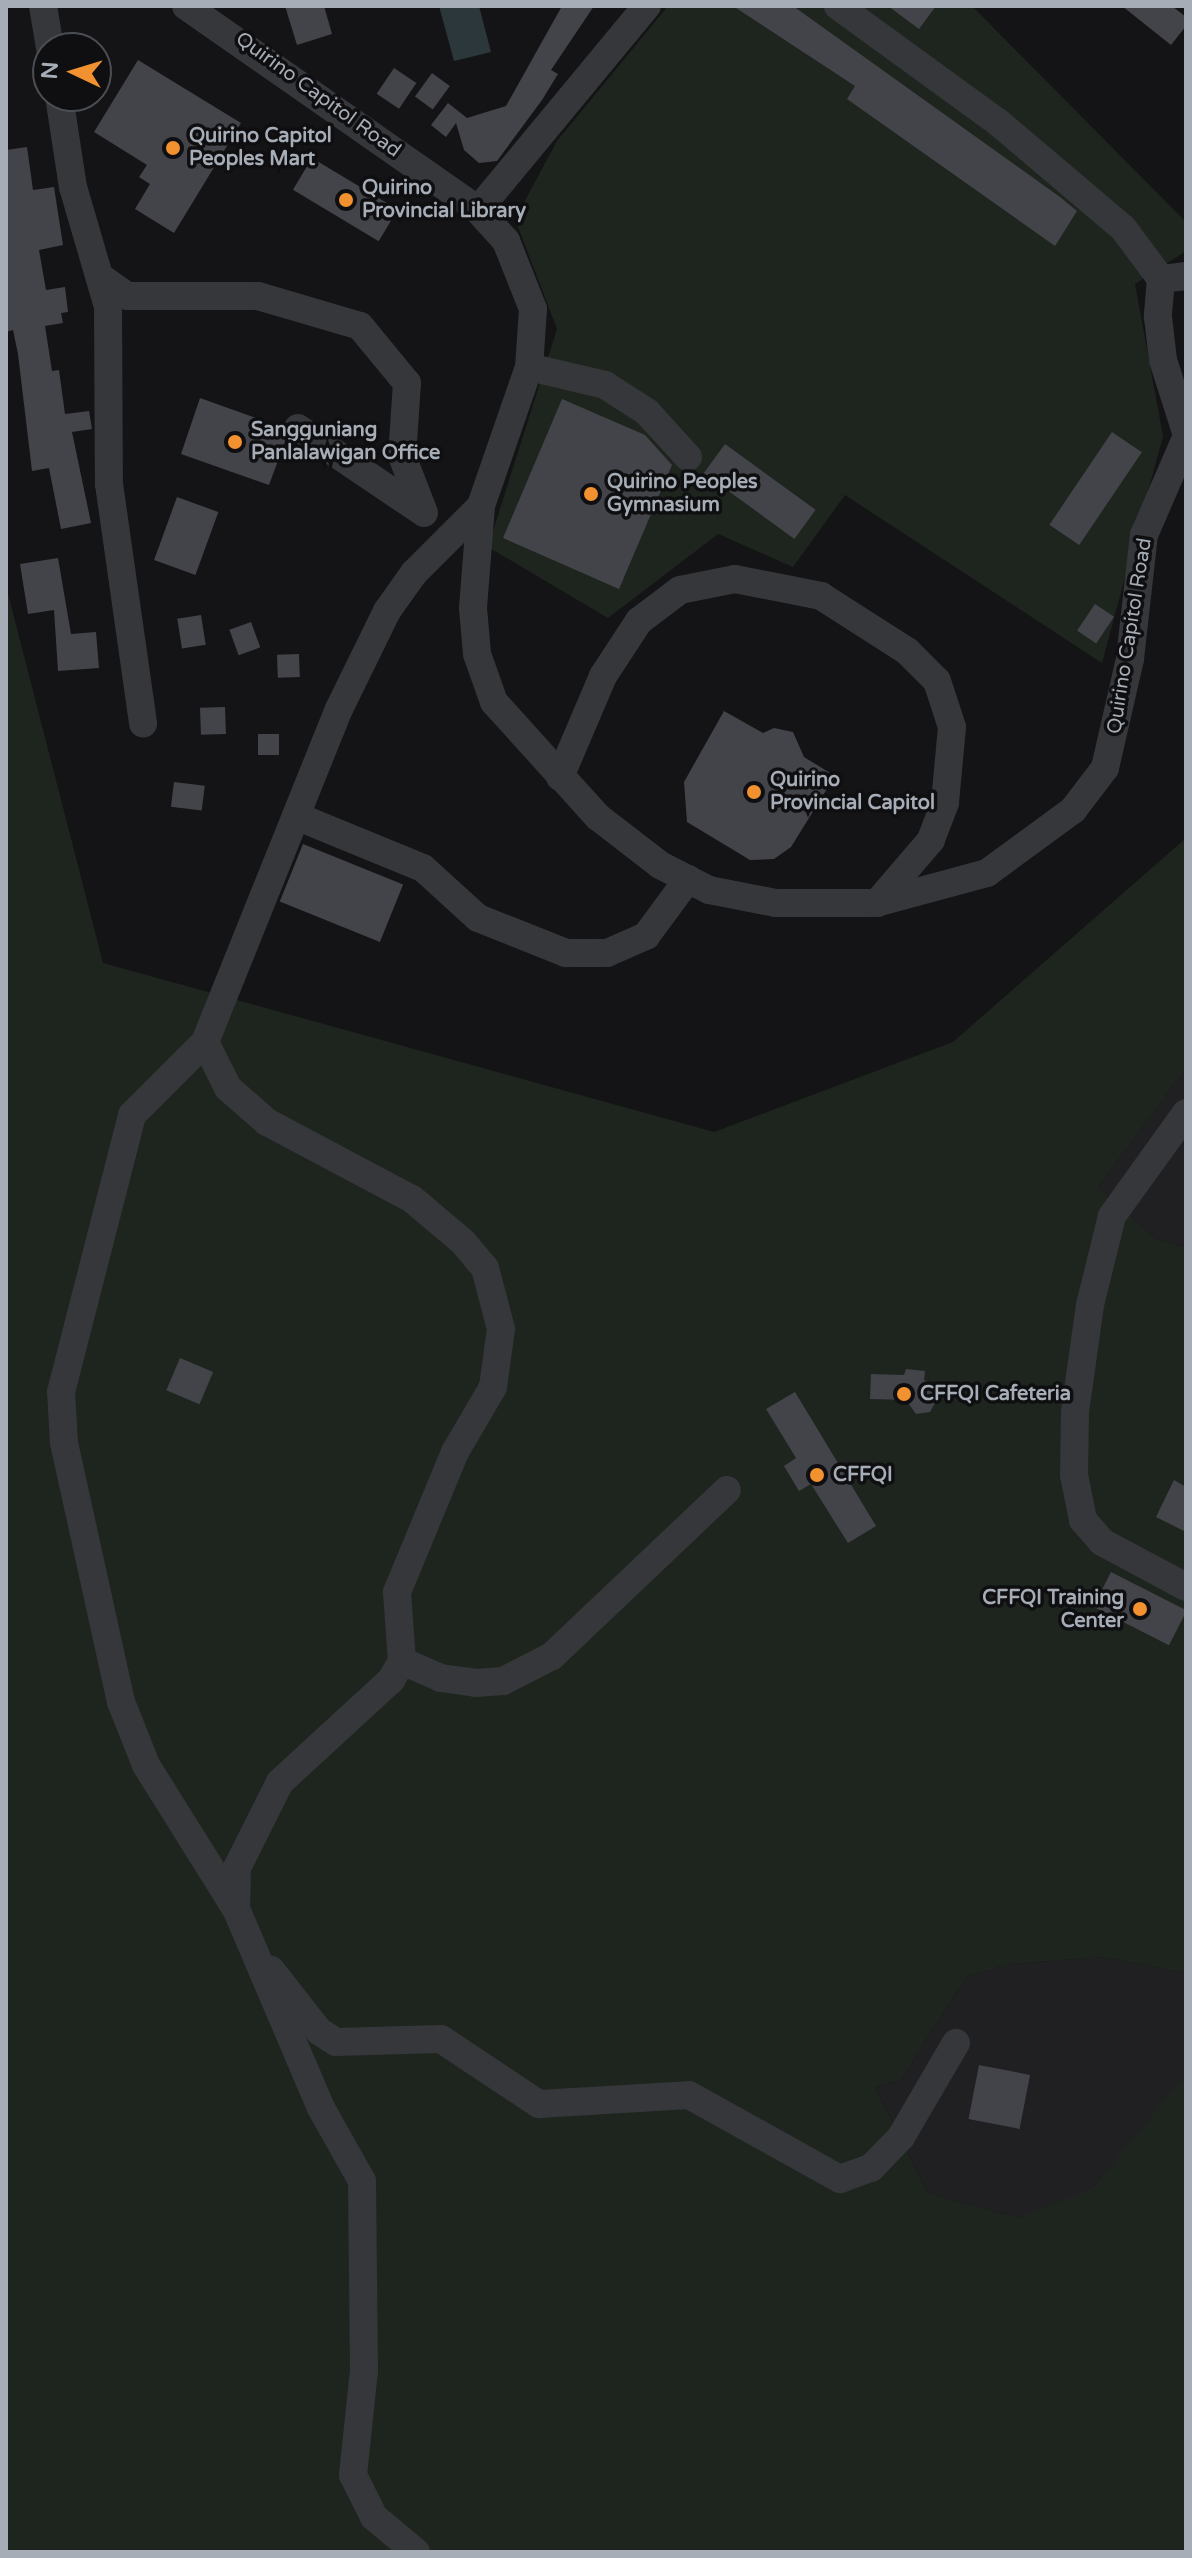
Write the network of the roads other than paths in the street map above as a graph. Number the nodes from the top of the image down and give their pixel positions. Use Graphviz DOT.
graph roads {
  1 [pos="43,6"];
  2 [pos="186,6"];
  3 [pos="647,6"];
  4 [pos="838,6"];
  5 [pos="230,18"];
  6 [pos="47,32"];
  7 [pos="61,112"];
  8 [pos="478,210"];
  9 [pos="1173,278"];
  10 [pos="103,279"];
  11 [pos="529,367"];
  12 [pos="298,428"];
  13 [pos="1186,435"];
  14 [pos="688,457"];
  15 [pos="481,506"];
  16 [pos="424,513"];
  17 [pos="456,531"];
  18 [pos="143,724"];
  19 [pos="560,777"];
  20 [pos="296,816"];
  21 [pos="688,879"];
  22 [pos="876,903"];
  23 [pos="205,1042"];
  24 [pos="1186,1113"];
  25 [pos="727,1490"];
  26 [pos="1186,1587"];
  27 [pos="402,1661"];
  28 [pos="236,1909"];
  29 [pos="250,1944"];
  30 [pos="956,2043"];
  31 [pos="416,2552"];
  1 -- 6 [label="street"];
  2 -- 5 [label="street, Quirino Capitol Road"];
  3 -- 8 [label="street"];
  4 -- 9 [label="street"];
  5 -- 8 [label="street, Quirino Capitol Road"];
  7 -- 10 [label="street"];
  8 -- 11 [label="street, Quirino Capitol Road"];
  9 -- 13 [label="street, Quirino Capitol Road"];
  10 -- 16 [label="street"];
  10 -- 18 [label="street"];
  11 -- 14 [label="street"];
  11 -- 15 [label="street, Quirino Capitol Road"];
  12 -- 16 [label="street"];
  13 -- 22 [label="street, Quirino Capitol Road"];
  15 -- 17 [label="street"];
  15 -- 19 [label="street, Quirino Capitol Road"];
  16 -- 17 [label="street"];
  17 -- 20 [label="street"];
  19 -- 21 [label="street, Quirino Capitol Road"];
  19 -- 22 [label="street"];
  20 -- 21 [label="street"];
  20 -- 23 [label="street"];
  21 -- 22 [label="street, Quirino Capitol Road"];
  23 -- 27 [label="street"];
  23 -- 28 [label="street"];
  24 -- 26 [label="street"];
  25 -- 27 [label="street"];
  27 -- 28 [label="street"];
  28 -- 29 [label="street"];
  29 -- 30 [label="street"];
  29 -- 31 [label="street"];
}
